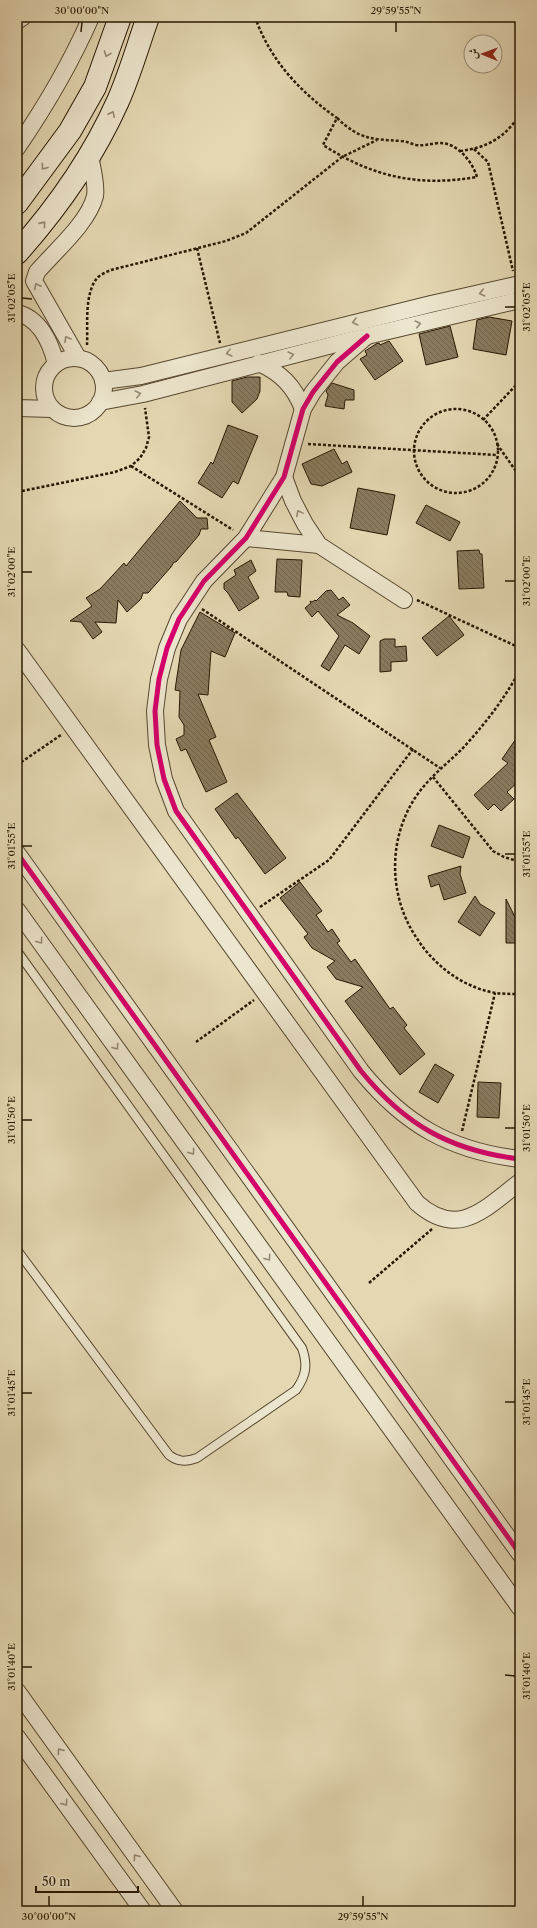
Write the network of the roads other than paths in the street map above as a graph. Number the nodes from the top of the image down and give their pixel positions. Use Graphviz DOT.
graph roads {
  1 [pos="23,17"];
  2 [pos="120,17"];
  3 [pos="148,17"];
  4 [pos="88,19"];
  5 [pos="17,21"];
  6 [pos="17,148"];
  7 [pos="90,156"];
  8 [pos="17,203"];
  9 [pos="17,253"];
  10 [pos="518,285"];
  11 [pos="520,300"];
  12 [pos="431,304"];
  13 [pos="501,305"];
  14 [pos="520,309"];
  15 [pos="17,313"];
  16 [pos="436,320"];
  17 [pos="368,336"];
  18 [pos="82,360"];
  19 [pos="56,364"];
  20 [pos="259,364"];
  21 [pos="103,381"];
  22 [pos="100,402"];
  23 [pos="17,408"];
  24 [pos="52,409"];
  25 [pos="303,409"];
  26 [pos="284,477"];
  27 [pos="246,538"];
  28 [pos="319,545"];
  29 [pos="401,598"];
  30 [pos="17,650"];
  31 [pos="17,853"];
  32 [pos="17,910"];
  33 [pos="17,951"];
  34 [pos="520,1159"];
  35 [pos="520,1182"];
  36 [pos="17,1250"];
  37 [pos="520,1554"];
  38 [pos="520,1608"];
  39 [pos="17,1691"];
  40 [pos="17,1737"];
  41 [pos="143,1911"];
  42 [pos="175,1911"];
  1 -- 5 [label="street"];
  2 -- 8 [label="street, one-way"];
  7 -- 3 [label="street, one-way"];
  4 -- 6 [label="street"];
  9 -- 7 [label="street, one-way"];
  18 -- 7 [label="street, one-way"];
  10 -- 12 [label="street, one-way"];
  11 -- 13 [label="street"];
  12 -- 16 [label="street"];
  12 -- 21 [label="street, one-way"];
  13 -- 14 [label="street"];
  13 -- 16 [label="street"];
  15 -- 19 [label="street"];
  17 -- 16 [label="street, one-way"];
  20 -- 17 [label="street, one-way"];
  17 -- 25 [label="street"];
  18 -- 19 [label="street"];
  18 -- 21 [label="street"];
  19 -- 24 [label="street"];
  22 -- 20 [label="street, one-way"];
  20 -- 25 [label="street"];
  21 -- 22 [label="street"];
  22 -- 24 [label="street"];
  23 -- 24 [label="street"];
  25 -- 26 [label="street"];
  26 -- 27 [label="street"];
  28 -- 26 [label="street, one-way"];
  27 -- 28 [label="street"];
  27 -- 34 [label="street"];
  28 -- 29 [label="street"];
  30 -- 35 [label="street"];
  31 -- 37 [label="street"];
  32 -- 38 [label="street, one-way"];
  33 -- 36 [label="lane"];
  42 -- 39 [label="street, one-way"];
  40 -- 41 [label="street, one-way"];
}
